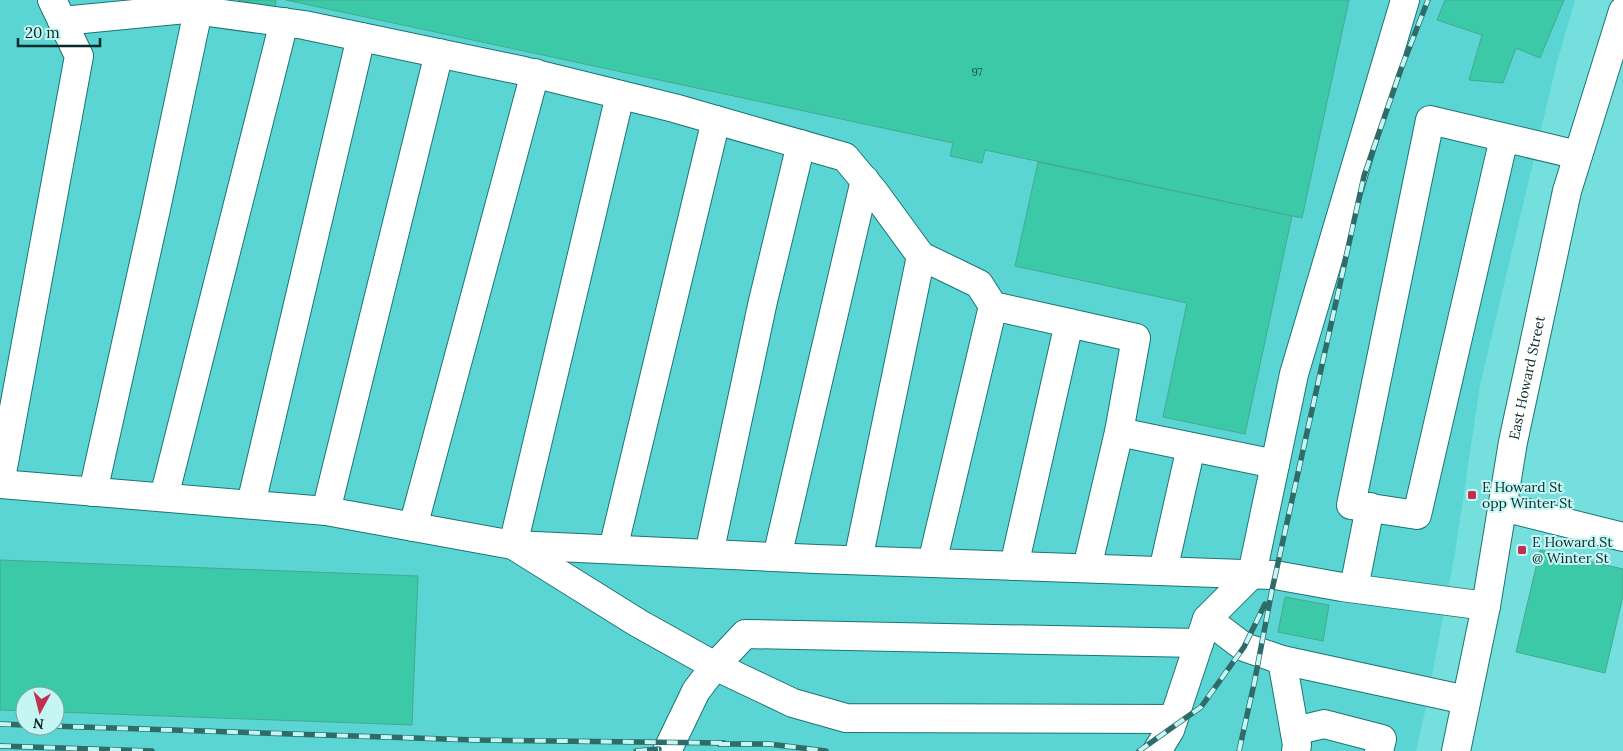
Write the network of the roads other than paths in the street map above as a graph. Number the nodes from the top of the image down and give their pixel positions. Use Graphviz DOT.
graph roads {
  1 [pos="1405,0"];
  2 [pos="57,10"];
  3 [pos="198,10"];
  4 [pos="1623,11"];
  5 [pos="284,22"];
  6 [pos="361,37"];
  7 [pos="1617,47"];
  8 [pos="439,53"];
  9 [pos="535,73"];
  10 [pos="620,95"];
  11 [pos="716,120"];
  12 [pos="1504,138"];
  13 [pos="801,144"];
  14 [pos="1578,155"];
  15 [pos="865,180"];
  16 [pos="922,256"];
  17 [pos="993,306"];
  18 [pos="1069,323"];
  19 [pos="1119,432"];
  20 [pos="1191,447"];
  21 [pos="1275,464"];
  22 [pos="93,492"];
  23 [pos="164,498"];
  24 [pos="251,504"];
  25 [pos="1370,507"];
  26 [pos="1503,507"];
  27 [pos="326,511"];
  28 [pos="413,527"];
  29 [pos="1623,538"];
  30 [pos="512,545"];
  31 [pos="613,549"];
  32 [pos="709,554"];
  33 [pos="777,557"];
  34 [pos="858,560"];
  35 [pos="932,563"];
  36 [pos="1014,566"];
  37 [pos="1087,568"];
  38 [pos="1163,571"];
  39 [pos="1252,574"];
  40 [pos="1354,588"];
  41 [pos="1486,606"];
  42 [pos="1203,631"];
  43 [pos="1282,660"];
  44 [pos="715,666"];
  45 [pos="1466,700"];
  46 [pos="1174,719"];
  47 [pos="1296,741"];
  48 [pos="667,751"];
  49 [pos="1157,751"];
  50 [pos="1380,751"];
  51 [pos="1456,751"];
  1 -- 21 [label="main road"];
  2 -- 3 [label="main road"];
  2 -- 22 [label="main road"];
  3 -- 5 [label="main road"];
  3 -- 22 [label="main road"];
  4 -- 7 [label="main road, East Howard Street"];
  5 -- 6 [label="main road"];
  5 -- 23 [label="main road"];
  6 -- 8 [label="main road"];
  6 -- 24 [label="main road"];
  7 -- 14 [label="main road, East Howard Street"];
  8 -- 9 [label="main road"];
  8 -- 27 [label="main road"];
  9 -- 10 [label="main road"];
  9 -- 28 [label="main road"];
  10 -- 11 [label="main road"];
  10 -- 30 [label="main road"];
  11 -- 13 [label="main road"];
  11 -- 31 [label="main road"];
  12 -- 14 [label="main road"];
  12 -- 25 [label="main road"];
  12 -- 25 [label="main road"];
  13 -- 15 [label="main road"];
  13 -- 32 [label="main road"];
  14 -- 26 [label="main road, East Howard Street"];
  15 -- 16 [label="main road"];
  15 -- 33 [label="main road"];
  16 -- 17 [label="main road"];
  16 -- 34 [label="main road"];
  17 -- 18 [label="main road"];
  17 -- 35 [label="main road"];
  18 -- 19 [label="main road"];
  18 -- 36 [label="main road"];
  19 -- 20 [label="main road"];
  19 -- 37 [label="main road"];
  20 -- 21 [label="main road"];
  20 -- 38 [label="main road"];
  21 -- 39 [label="main road"];
  22 -- 23 [label="main road"];
  23 -- 24 [label="main road"];
  24 -- 27 [label="main road"];
  25 -- 40 [label="main road"];
  26 -- 29 [label="main road"];
  26 -- 41 [label="main road, East Howard Street"];
  27 -- 28 [label="main road"];
  28 -- 30 [label="main road"];
  30 -- 31 [label="main road"];
  30 -- 44 [label="main road"];
  31 -- 32 [label="main road"];
  32 -- 33 [label="main road"];
  33 -- 34 [label="main road"];
  34 -- 35 [label="main road"];
  35 -- 36 [label="main road"];
  36 -- 37 [label="main road"];
  37 -- 38 [label="main road"];
  38 -- 39 [label="main road"];
  39 -- 40 [label="main road"];
  39 -- 42 [label="main road"];
  40 -- 41 [label="main road"];
  41 -- 45 [label="main road, East Howard Street"];
  42 -- 43 [label="main road"];
  42 -- 44 [label="main road"];
  42 -- 46 [label="main road"];
  43 -- 45 [label="main road"];
  43 -- 47 [label="main road"];
  44 -- 46 [label="main road"];
  44 -- 48 [label="main road"];
  45 -- 51 [label="main road, East Howard Street"];
  46 -- 49 [label="main road"];
  47 -- 50 [label="main road"];
}
